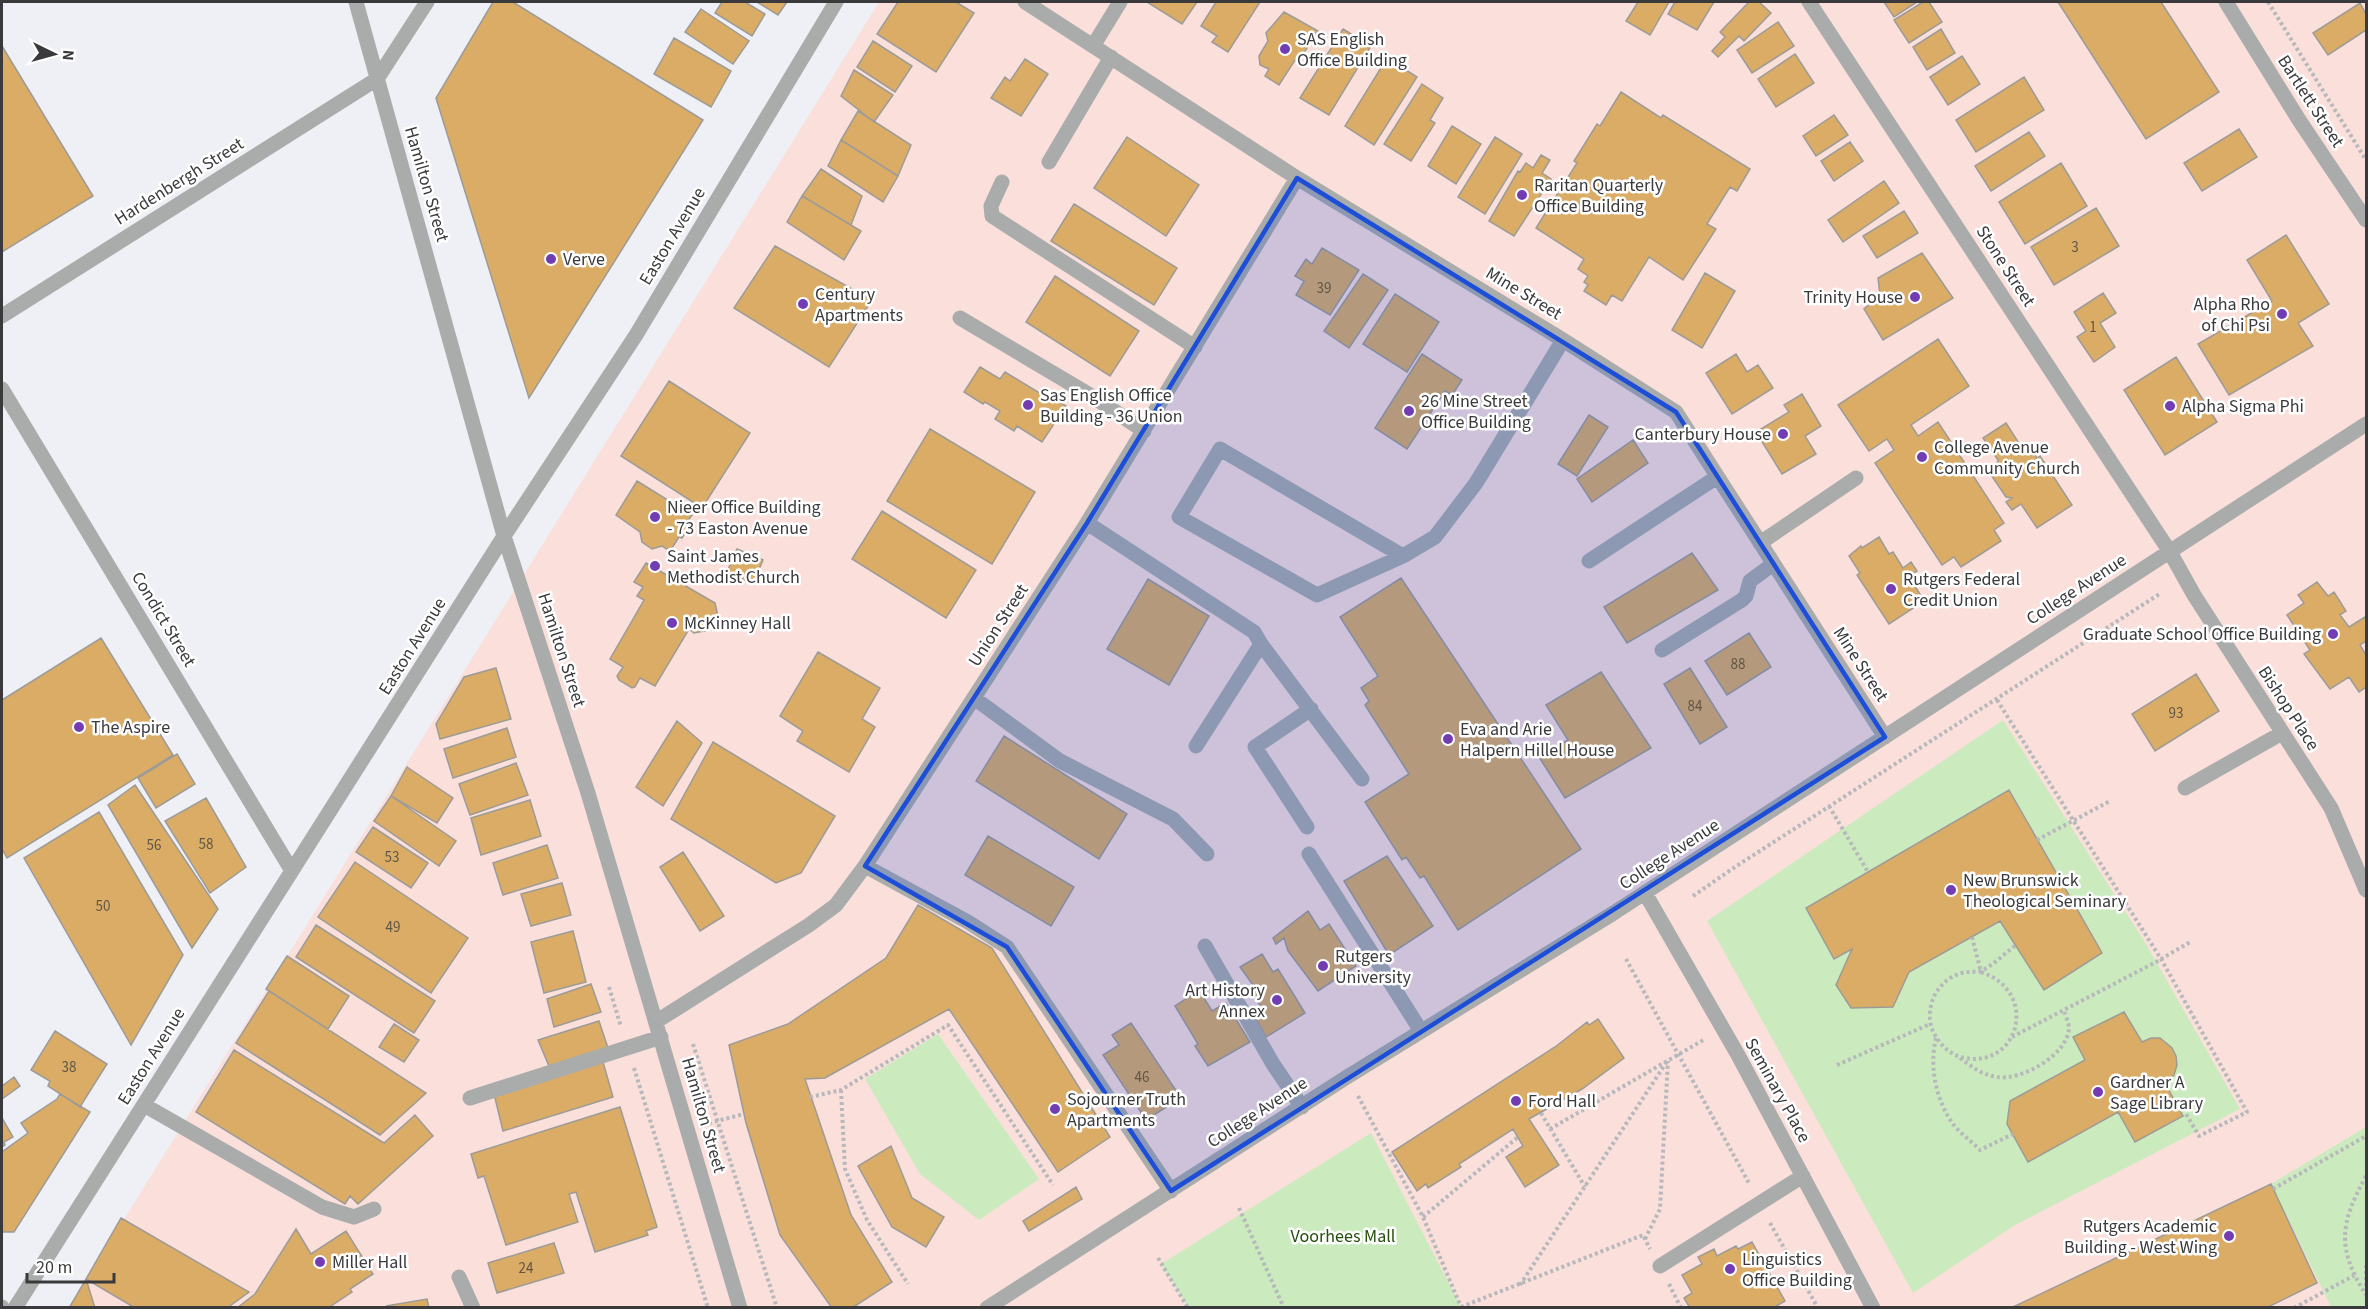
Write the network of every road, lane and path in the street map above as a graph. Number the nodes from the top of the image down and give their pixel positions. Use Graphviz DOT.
graph roads {
  1 [pos="356,2"];
  2 [pos="427,2"];
  3 [pos="836,2"];
  4 [pos="1025,2"];
  5 [pos="1120,2"];
  6 [pos="1809,2"];
  7 [pos="2226,2"];
  8 [pos="2268,2"];
  9 [pos="1093,45"];
  10 [pos="1111,57"];
  11 [pos="377,79"];
  12 [pos="2367,160"];
  13 [pos="1049,162"];
  14 [pos="1297,178"];
  15 [pos="1002,182"];
  16 [pos="2367,220"];
  17 [pos="2,316"];
  18 [pos="960,318"];
  19 [pos="1563,340"];
  20 [pos="1195,347"];
  21 [pos="2,389"];
  22 [pos="2367,424"];
  23 [pos="1144,430"];
  24 [pos="1717,477"];
  25 [pos="1856,478"];
  26 [pos="1087,523"];
  27 [pos="504,536"];
  28 [pos="1760,543"];
  29 [pos="2170,552"];
  30 [pos="1403,556"];
  31 [pos="1589,561"];
  32 [pos="1773,564"];
  33 [pos="2161,593"];
  34 [pos="1261,644"];
  35 [pos="1662,650"];
  36 [pos="974,698"];
  37 [pos="1997,700"];
  38 [pos="1311,709"];
  39 [pos="2282,733"];
  40 [pos="1885,737"];
  41 [pos="1196,746"];
  42 [pos="1362,779"];
  43 [pos="1815,782"];
  44 [pos="2185,788"];
  45 [pos="2110,801"];
  46 [pos="1829,807"];
  47 [pos="2073,821"];
  48 [pos="1307,827"];
  49 [pos="2037,840"];
  50 [pos="1207,854"];
  51 [pos="1309,854"];
  52 [pos="865,866"];
  53 [pos="292,871"];
  54 [pos="1868,872"];
  55 [pos="2367,890"];
  56 [pos="1645,893"];
  57 [pos="1693,896"];
  58 [pos="1972,937"];
  59 [pos="2192,941"];
  60 [pos="2016,945"];
  61 [pos="1205,946"];
  62 [pos="1626,959"];
  63 [pos="2161,959"];
  64 [pos="1981,972"];
  65 [pos="609,987"];
  66 [pos="2064,1010"];
  67 [pos="657,1021"];
  68 [pos="1930,1024"];
  69 [pos="1722,1029"];
  70 [pos="1420,1031"];
  71 [pos="661,1037"];
  72 [pos="2011,1037"];
  73 [pos="1936,1038"];
  74 [pos="693,1044"];
  75 [pos="627,1047"];
  76 [pos="1678,1054"];
  77 [pos="1959,1057"];
  78 [pos="1668,1060"];
  79 [pos="1838,1065"];
  80 [pos="1347,1077"];
  81 [pos="841,1090"];
  82 [pos="810,1097"];
  83 [pos="470,1098"];
  84 [pos="144,1105"];
  85 [pos="1302,1107"];
  86 [pos="2186,1112"];
  87 [pos="1540,1113"];
  88 [pos="744,1114"];
  89 [pos="717,1120"];
  90 [pos="688,1128"];
  91 [pos="1550,1129"];
  92 [pos="2013,1134"];
  93 [pos="2367,1136"];
  94 [pos="1518,1137"];
  95 [pos="1803,1176"];
  96 [pos="2367,1176"];
  97 [pos="1053,1185"];
  98 [pos="1585,1187"];
  99 [pos="2273,1189"];
  100 [pos="1171,1191"];
  101 [pos="1760,1203"];
  102 [pos="1239,1208"];
  103 [pos="374,1209"];
  104 [pos="1423,1217"];
  105 [pos="1158,1258"];
  106 [pos="1660,1266"];
  107 [pos="2367,1266"];
  108 [pos="2355,1275"];
  109 [pos="459,1277"];
  110 [pos="908,1284"];
  111 [pos="1520,1286"];
  112 [pos="2367,1290"];
  113 [pos="2367,1295"];
  114 [pos="1461,1307"];
  115 [pos="15,1308"];
  116 [pos="473,1308"];
  117 [pos="708,1308"];
  118 [pos="740,1308"];
  119 [pos="777,1308"];
  120 [pos="987,1308"];
  121 [pos="1188,1308"];
  122 [pos="1284,1308"];
  123 [pos="1818,1308"];
  124 [pos="1873,1308"];
  125 [pos="2294,1308"];
  1 -- 11 [label="street, Hamilton Street"];
  2 -- 11 [label="street"];
  3 -- 27 [label="street, Easton Avenue"];
  4 -- 9 [label="street, Mine Street"];
  5 -- 9 [label="street"];
  6 -- 29 [label="street, Stone Street"];
  7 -- 16 [label="street, Bartlett Street"];
  8 -- 12 [label="path"];
  9 -- 10 [label="street, Mine Street"];
  10 -- 13 [label="street"];
  10 -- 14 [label="street, Mine Street"];
  11 -- 17 [label="street, Hardenbergh Street"];
  11 -- 27 [label="street, Hamilton Street"];
  14 -- 19 [label="street, Mine Street"];
  14 -- 20 [label="street, Union Street"];
  15 -- 20 [label="street"];
  18 -- 23 [label="street"];
  19 -- 24 [label="street, Mine Street"];
  19 -- 30 [label="street"];
  20 -- 23 [label="street, Union Street"];
  21 -- 53 [label="street, Condict Street"];
  22 -- 29 [label="street, College Avenue"];
  23 -- 26 [label="street, Union Street"];
  24 -- 28 [label="street, Mine Street"];
  24 -- 31 [label="street"];
  25 -- 28 [label="street"];
  26 -- 34 [label="street"];
  26 -- 36 [label="street, Union Street"];
  27 -- 53 [label="street, Easton Avenue"];
  27 -- 67 [label="street, Hamilton Street"];
  28 -- 32 [label="street, Mine Street"];
  29 -- 39 [label="street, Bishop Place"];
  29 -- 40 [label="street, College Avenue"];
  30 -- 30 [label="street"];
  32 -- 35 [label="street"];
  32 -- 40 [label="street, Mine Street"];
  33 -- 37 [label="path"];
  34 -- 38 [label="street"];
  34 -- 41 [label="street"];
  36 -- 50 [label="street"];
  36 -- 52 [label="street, Union Street"];
  37 -- 46 [label="path"];
  37 -- 47 [label="path"];
  38 -- 42 [label="street"];
  38 -- 48 [label="street"];
  39 -- 44 [label="street"];
  39 -- 55 [label="street, Bishop Place"];
  40 -- 43 [label="street, College Avenue"];
  43 -- 46 [label="path"];
  43 -- 56 [label="street, College Avenue"];
  45 -- 47 [label="path"];
  46 -- 54 [label="path"];
  46 -- 57 [label="path"];
  47 -- 49 [label="path"];
  47 -- 63 [label="path"];
  51 -- 70 [label="street"];
  52 -- 67 [label="street, Union Street"];
  52 -- 100 [label="street"];
  53 -- 84 [label="street, Easton Avenue"];
  56 -- 69 [label="street, Seminary Place"];
  56 -- 70 [label="street, College Avenue"];
  58 -- 64 [label="path"];
  59 -- 63 [label="path"];
  60 -- 64 [label="path"];
  61 -- 85 [label="street"];
  62 -- 76 [label="path"];
  63 -- 66 [label="path"];
  63 -- 86 [label="path"];
  64 -- 68 [label="path"];
  64 -- 72 [label="path"];
  65 -- 75 [label="path"];
  66 -- 72 [label="path"];
  66 -- 77 [label="path"];
  67 -- 71 [label="street, Hamilton Street"];
  68 -- 73 [label="path"];
  68 -- 79 [label="path"];
  69 -- 76 [label="path"];
  69 -- 95 [label="street, Seminary Place"];
  70 -- 80 [label="street, College Avenue"];
  71 -- 75 [label="street"];
  71 -- 90 [label="street, Hamilton Street"];
  72 -- 77 [label="path"];
  73 -- 77 [label="path"];
  73 -- 92 [label="path"];
  74 -- 89 [label="path"];
  75 -- 83 [label="street"];
  75 -- 117 [label="path"];
  76 -- 78 [label="path"];
  76 -- 101 [label="path"];
  78 -- 91 [label="path"];
  78 -- 98 [label="path"];
  78 -- 111 [label="path"];
  80 -- 85 [label="street, College Avenue"];
  80 -- 104 [label="path"];
  81 -- 82 [label="path"];
  81 -- 97 [label="path"];
  81 -- 110 [label="path"];
  84 -- 103 [label="street"];
  84 -- 115 [label="street, Easton Avenue"];
  85 -- 100 [label="street, College Avenue"];
  87 -- 91 [label="path"];
  88 -- 89 [label="path"];
  89 -- 90 [label="path"];
  89 -- 119 [label="path"];
  90 -- 118 [label="street, Hamilton Street"];
  91 -- 98 [label="path"];
  93 -- 99 [label="path"];
  94 -- 104 [label="path"];
  95 -- 101 [label="street"];
  95 -- 124 [label="street, Seminary Place"];
  96 -- 108 [label="path"];
  98 -- 111 [label="path"];
  100 -- 120 [label="street, College Avenue"];
  101 -- 106 [label="street"];
  101 -- 123 [label="path"];
  102 -- 122 [label="path"];
  104 -- 114 [label="path"];
  105 -- 121 [label="path"];
  107 -- 112 [label="path"];
  108 -- 113 [label="path"];
  108 -- 125 [label="path"];
  109 -- 116 [label="street"];
  111 -- 114 [label="path"];
}
